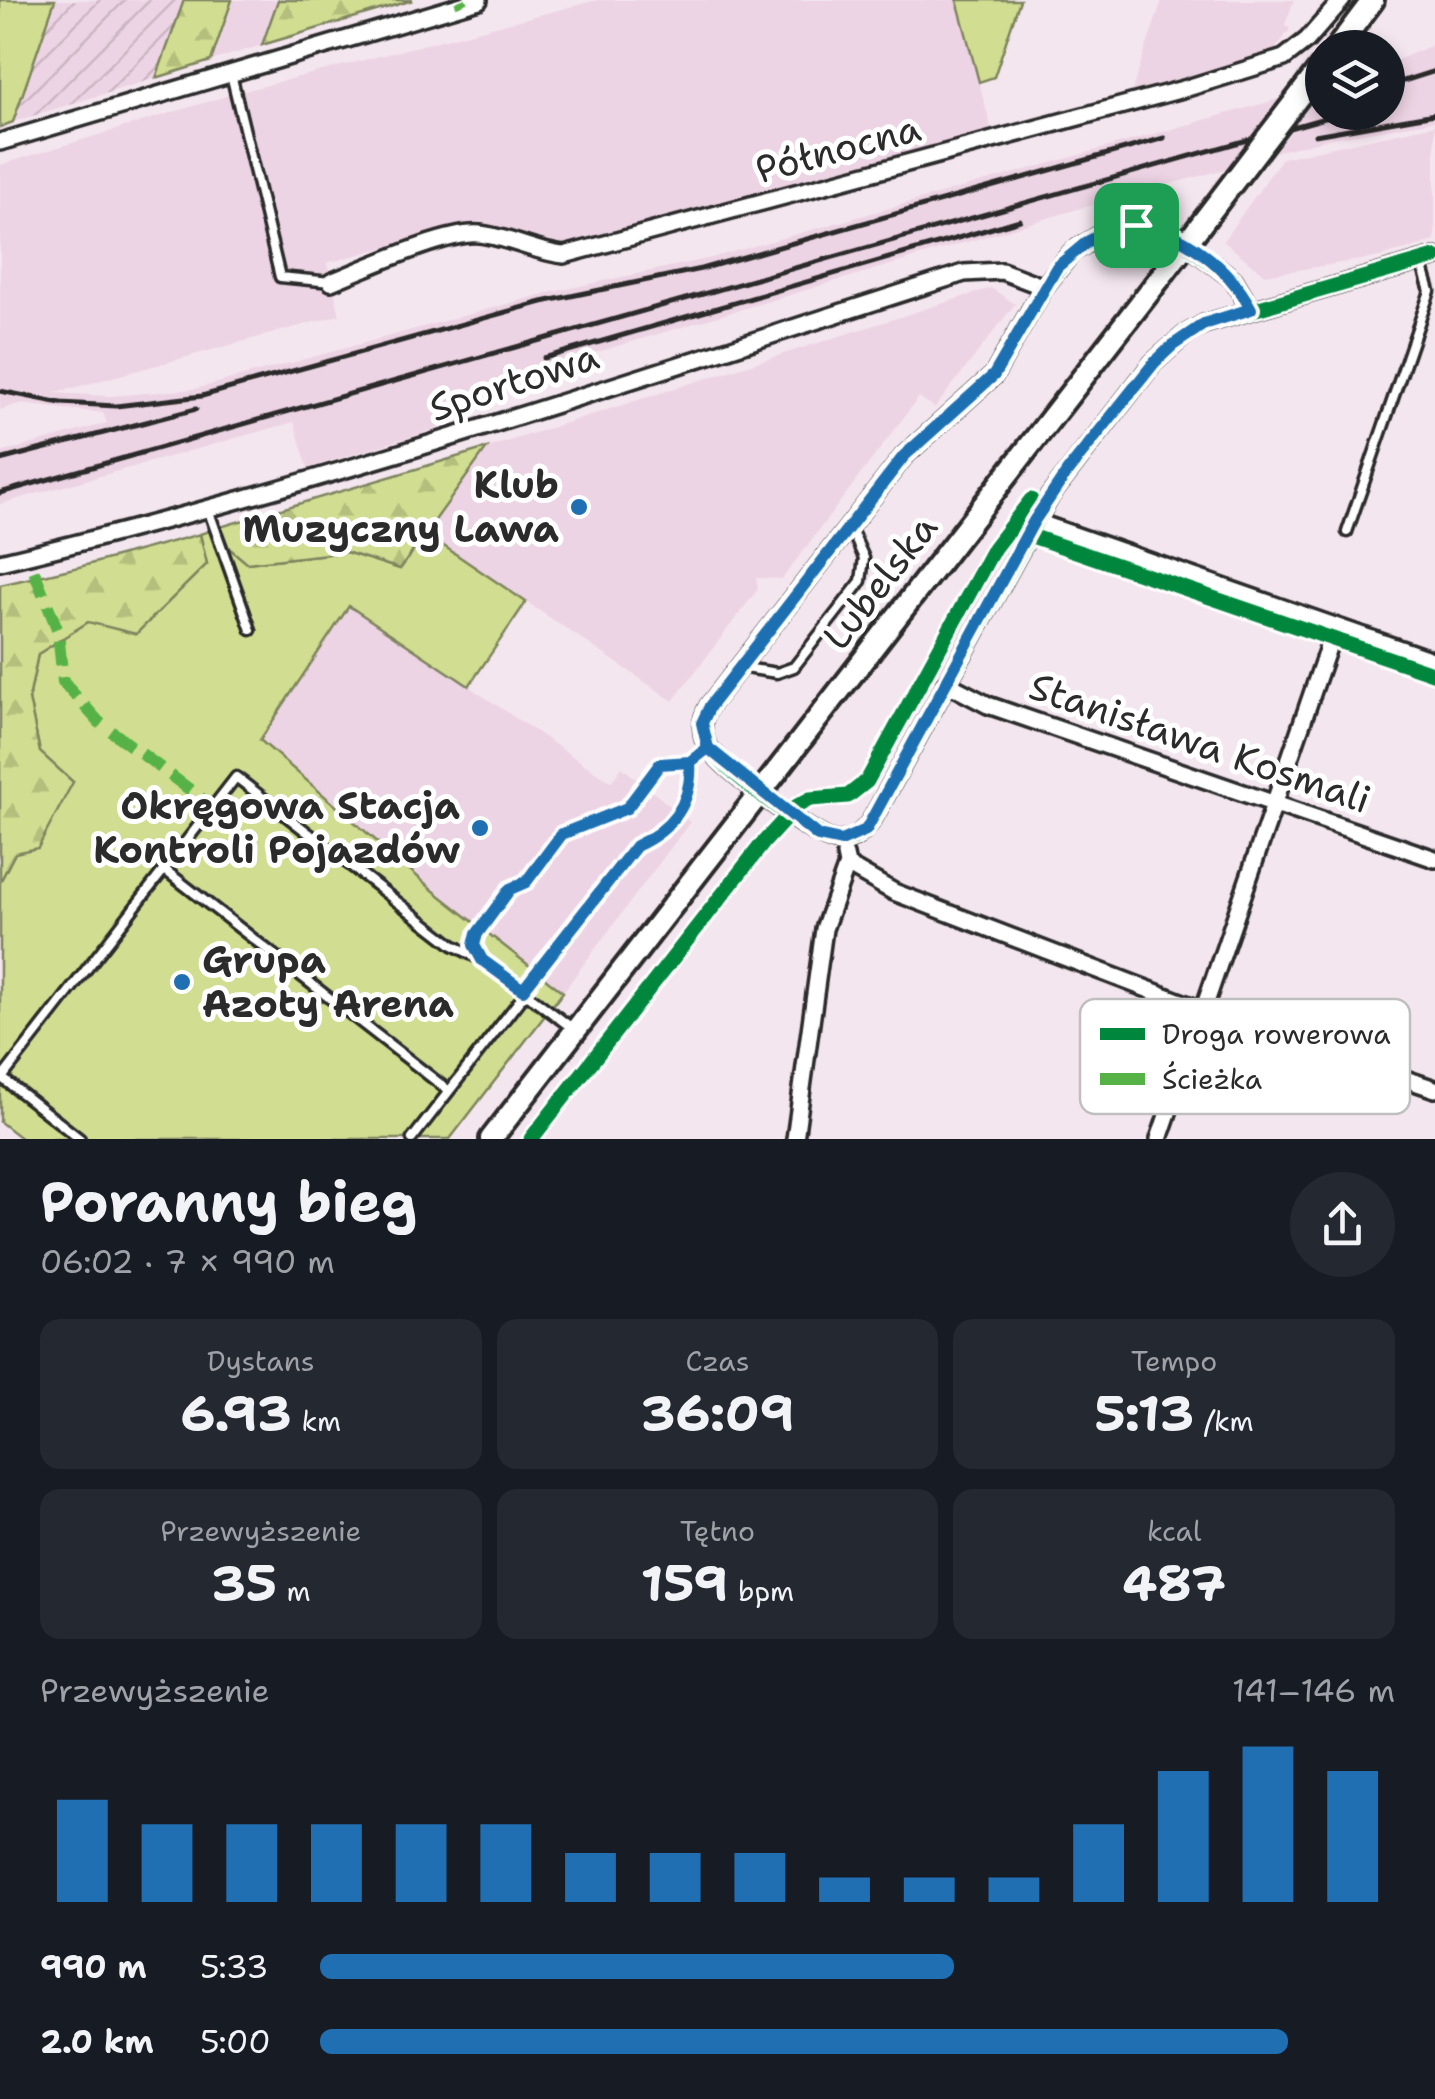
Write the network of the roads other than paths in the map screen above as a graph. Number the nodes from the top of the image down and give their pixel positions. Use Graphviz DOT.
graph roads {
  1 [pos="479,0"];
  2 [pos="1342,0"];
  3 [pos="1373,0"];
  4 [pos="1350,30"];
  5 [pos="231,73"];
  6 [pos="1305,88"];
  7 [pos="0,142"];
  8 [pos="1428,259"];
  9 [pos="331,282"];
  10 [pos="1044,287"];
  11 [pos="1251,309"];
  12 [pos="208,509"];
  13 [pos="1034,521"];
  14 [pos="850,525"];
  15 [pos="1347,532"];
  16 [pos="0,562"];
  17 [pos="1334,627"];
  18 [pos="251,630"];
  19 [pos="1435,661"];
  20 [pos="739,667"];
  21 [pos="946,682"];
  22 [pos="708,748"];
  23 [pos="690,762"];
  24 [pos="760,792"];
  25 [pos="1272,804"];
  26 [pos="841,841"];
  27 [pos="1435,859"];
  28 [pos="847,865"];
  29 [pos="165,870"];
  30 [pos="482,960"];
  31 [pos="524,991"];
  32 [pos="1173,999"];
  33 [pos="1206,999"];
  34 [pos="576,1030"];
  35 [pos="1410,1080"];
  36 [pos="1435,1088"];
  37 [pos="449,1090"];
  38 [pos="1167,1114"];
  39 [pos="415,1135"];
  40 [pos="80,1139"];
  41 [pos="427,1139"];
  42 [pos="491,1139"];
  43 [pos="795,1139"];
  44 [pos="1159,1139"];
  1 -- 5 [label="street"];
  2 -- 9 [label="street, Północna"];
  3 -- 4 [label="main road"];
  5 -- 7 [label="street"];
  5 -- 9 [label="lane"];
  6 -- 24 [label="main road, Lubelska, bridge"];
  8 -- 11 [label="street"];
  8 -- 15 [label="lane"];
  10 -- 11 [label="street"];
  10 -- 12 [label="street, Sportowa"];
  10 -- 14 [label="street"];
  11 -- 13 [label="street"];
  12 -- 16 [label="street, Sportowa"];
  12 -- 18 [label="lane"];
  13 -- 17 [label="street"];
  13 -- 21 [label="street"];
  14 -- 20 [label="street"];
  14 -- 20 [label="lane"];
  17 -- 19 [label="street"];
  17 -- 25 [label="street"];
  20 -- 22 [label="street"];
  21 -- 25 [label="street, Stanisława Kosmali"];
  21 -- 26 [label="street"];
  22 -- 23 [label="lane"];
  22 -- 24 [label="street"];
  23 -- 30 [label="lane"];
  23 -- 31 [label="lane"];
  24 -- 26 [label="street"];
  24 -- 34 [label="main road, Lubelska"];
  25 -- 27 [label="street, Stanisława Kosmali"];
  25 -- 33 [label="street"];
  26 -- 28 [label="street"];
  28 -- 32 [label="street"];
  28 -- 43 [label="street"];
  29 -- 30 [label="lane"];
  29 -- 37 [label="lane"];
  29 -- 40 [label="lane"];
  30 -- 31 [label="lane"];
  31 -- 34 [label="lane"];
  31 -- 37 [label="lane"];
  34 -- 42 [label="main road, Lubelska"];
  35 -- 36 [label="street"];
  37 -- 39 [label="lane"];
  38 -- 44 [label="street"];
  39 -- 41 [label="lane"];
}
